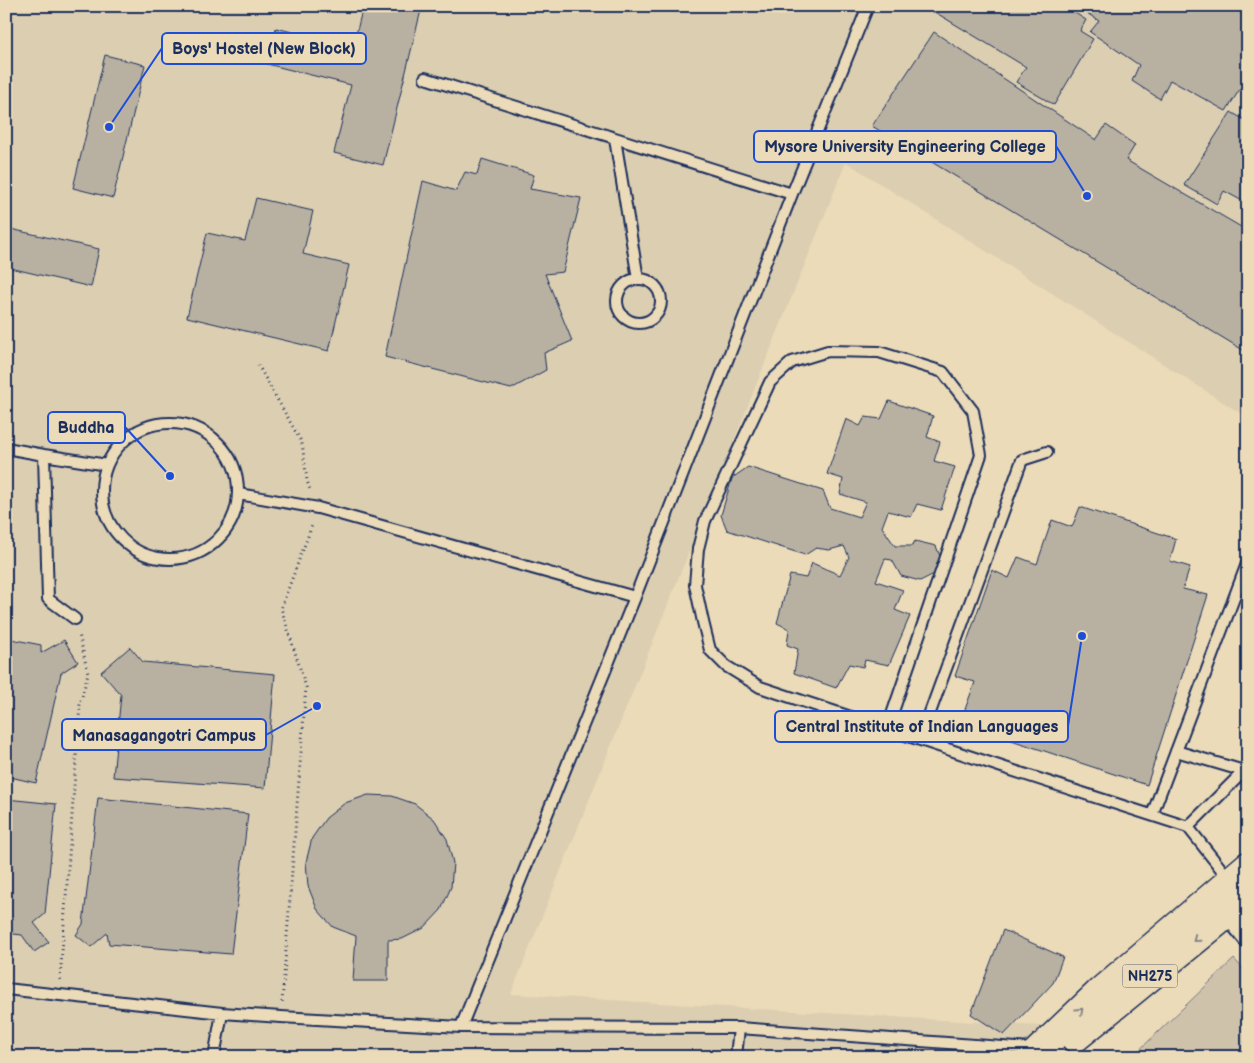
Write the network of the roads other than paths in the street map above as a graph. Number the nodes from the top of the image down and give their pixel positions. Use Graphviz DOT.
graph roads {
  1 [pos="868,6"];
  2 [pos="425,78"];
  3 [pos="616,138"];
  4 [pos="792,194"];
  5 [pos="638,279"];
  6 [pos="6,448"];
  7 [pos="1047,452"];
  8 [pos="44,455"];
  9 [pos="107,465"];
  10 [pos="239,494"];
  11 [pos="1248,561"];
  12 [pos="635,597"];
  13 [pos="75,619"];
  14 [pos="887,729"];
  15 [pos="920,740"];
  16 [pos="1176,751"];
  17 [pos="1246,768"];
  18 [pos="1152,815"];
  19 [pos="1188,827"];
  20 [pos="1233,890"];
  21 [pos="1248,937"];
  22 [pos="6,989"];
  23 [pos="222,1013"];
  24 [pos="461,1026"];
  25 [pos="739,1028"];
  26 [pos="1046,1054"];
  27 [pos="214,1057"];
  28 [pos="736,1057"];
  1 -- 4 [label="lane"];
  2 -- 3 [label="lane"];
  3 -- 4 [label="lane"];
  3 -- 5 [label="lane"];
  4 -- 12 [label="lane"];
  5 -- 5 [label="lane"];
  6 -- 8 [label="lane"];
  7 -- 15 [label="lane"];
  8 -- 9 [label="lane"];
  8 -- 13 [label="lane"];
  9 -- 10 [label="lane"];
  9 -- 10 [label="lane"];
  10 -- 12 [label="lane"];
  11 -- 16 [label="lane"];
  12 -- 24 [label="lane"];
  14 -- 14 [label="lane"];
  14 -- 15 [label="lane"];
  15 -- 18 [label="lane"];
  16 -- 17 [label="lane"];
  16 -- 18 [label="lane"];
  17 -- 19 [label="lane"];
  18 -- 19 [label="lane"];
  19 -- 20 [label="lane"];
  20 -- 21 [label="street"];
  20 -- 26 [label="main road, NH275"];
  22 -- 23 [label="lane"];
  23 -- 24 [label="lane"];
  23 -- 27 [label="lane"];
  24 -- 25 [label="lane"];
  25 -- 26 [label="lane"];
  25 -- 28 [label="lane"];
}
